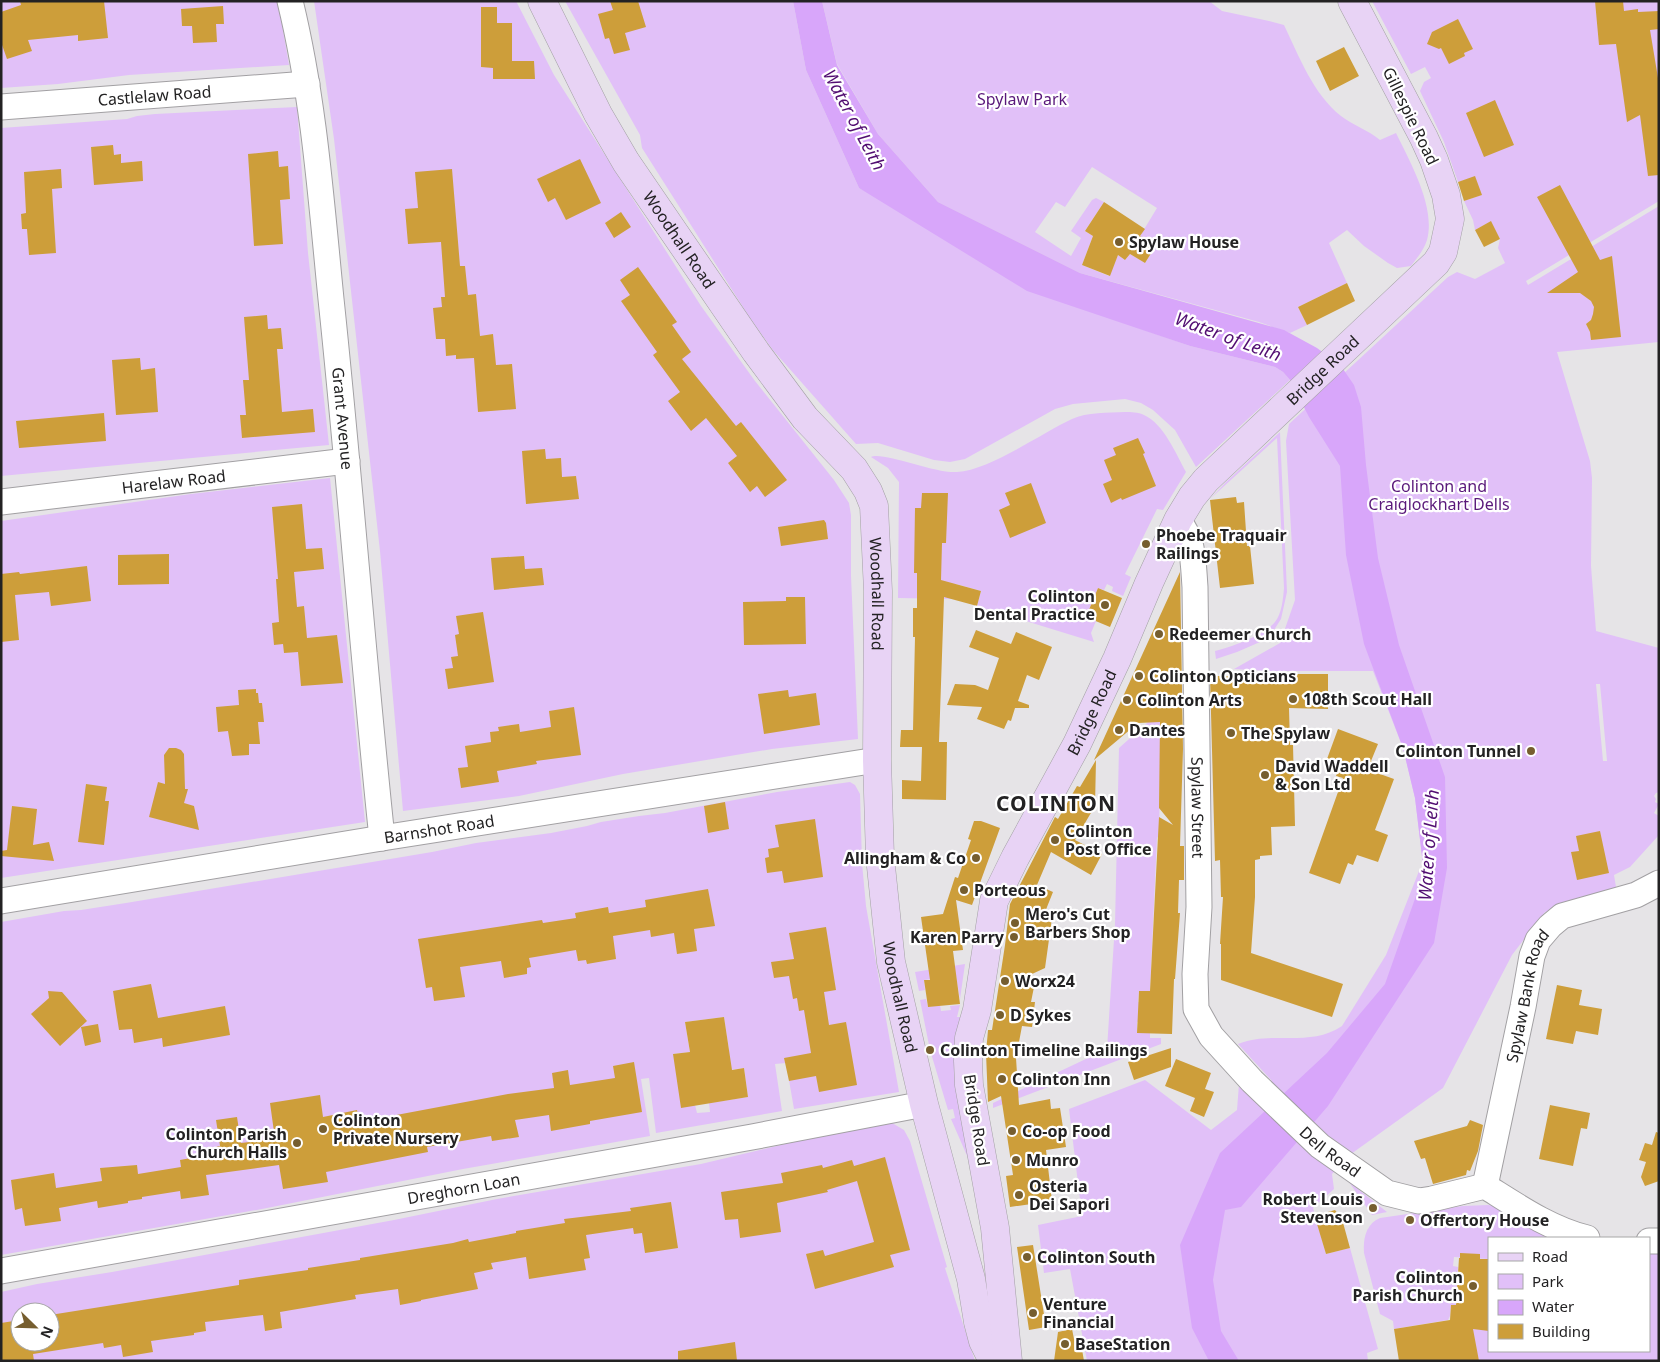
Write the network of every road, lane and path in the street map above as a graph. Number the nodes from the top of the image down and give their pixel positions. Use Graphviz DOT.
graph roads {
  1 [pos="290,1"];
  2 [pos="542,1"];
  3 [pos="1352,1"];
  4 [pos="307,84"];
  5 [pos="1,107"];
  6 [pos="1447,236"];
  7 [pos="347,461"];
  8 [pos="1,502"];
  9 [pos="1178,520"];
  10 [pos="877,760"];
  11 [pos="382,838"];
  12 [pos="1659,883"];
  13 [pos="1,901"];
  14 [pos="1252,1080"];
  15 [pos="924,1104"];
  16 [pos="1484,1186"];
  17 [pos="1582,1237"];
  18 [pos="1,1271"];
  19 [pos="971,1279"];
  20 [pos="1002,1289"];
  21 [pos="993,1361"];
  22 [pos="1008,1361"];
  1 -- 4 [label="street, Grant Avenue"];
  2 -- 10 [label="main road, Woodhall Road"];
  3 -- 6 [label="main road, Gillespie Road"];
  4 -- 5 [label="street, Castlelaw Road"];
  4 -- 7 [label="street, Grant Avenue"];
  6 -- 9 [label="main road, Bridge Road"];
  7 -- 8 [label="street, Harelaw Road"];
  7 -- 11 [label="street, Grant Avenue"];
  9 -- 14 [label="street, Spylaw Street"];
  9 -- 20 [label="main road, Bridge Road"];
  10 -- 11 [label="street, Barnshot Road"];
  10 -- 15 [label="main road, Woodhall Road"];
  11 -- 13 [label="street, Barnshot Road"];
  12 -- 16 [label="street, Spylaw Bank Road"];
  14 -- 16 [label="street, Dell Road"];
  15 -- 18 [label="street, Dreghorn Loan"];
  15 -- 19 [label="main road, Woodhall Road"];
  16 -- 17 [label="street"];
  19 -- 20 [label="main road"];
  19 -- 21 [label="main road, Woodhall Road"];
  20 -- 22 [label="main road, Bridge Road"];
}
